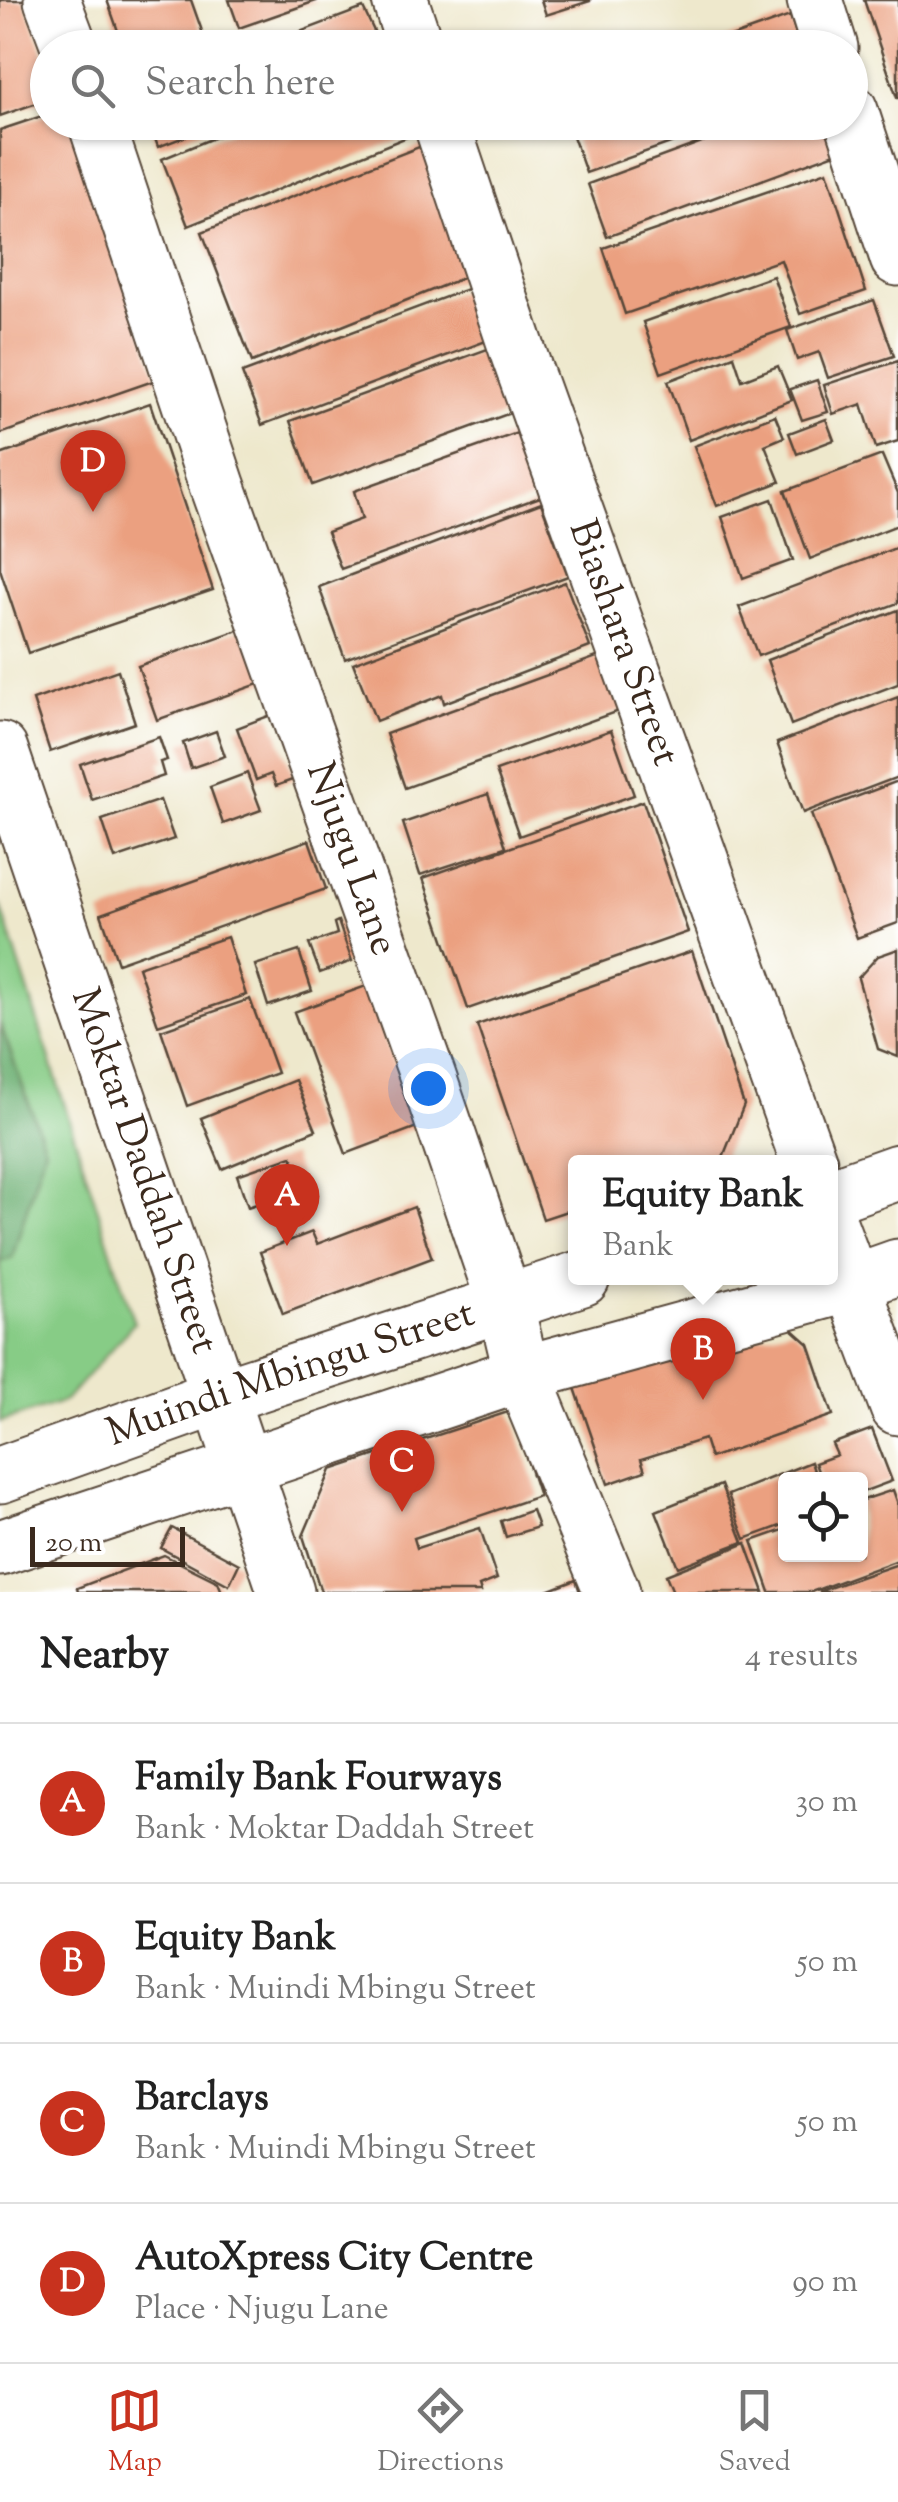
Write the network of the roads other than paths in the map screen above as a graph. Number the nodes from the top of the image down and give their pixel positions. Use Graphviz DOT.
graph roads {
  1 [pos="52,0"];
  2 [pos="400,0"];
  3 [pos="815,0"];
  4 [pos="63,30"];
  5 [pos="410,30"];
  6 [pos="824,30"];
  7 [pos="102,140"];
  8 [pos="447,140"];
  9 [pos="859,140"];
  10 [pos="898,258"];
  11 [pos="0,750"];
  12 [pos="806,1155"];
  13 [pos="898,1172"];
  14 [pos="838,1193"];
  15 [pos="838,1235"];
  16 [pos="874,1276"];
  17 [pos="568,1282"];
  18 [pos="504,1303"];
  19 [pos="522,1374"];
  20 [pos="218,1397"];
  21 [pos="898,1406"];
  22 [pos="242,1464"];
  23 [pos="0,1475"];
  24 [pos="0,1548"];
  25 [pos="286,1592"];
  26 [pos="612,1592"];
  1 -- 4 [label="street"];
  2 -- 5 [label="street"];
  3 -- 6 [label="street"];
  7 -- 18 [label="street, Njugu Lane"];
  8 -- 12 [label="street, Biashara Street"];
  9 -- 10 [label="street"];
  11 -- 20 [label="street, Moktar Daddah Street"];
  13 -- 14 [label="street"];
  15 -- 16 [label="street"];
  16 -- 19 [label="street, Muindi Mbingu Street"];
  16 -- 21 [label="street"];
  17 -- 18 [label="street, Muindi Mbingu Street"];
  18 -- 19 [label="street, Njugu Lane"];
  18 -- 20 [label="street, Muindi Mbingu Street"];
  19 -- 22 [label="street, Muindi Mbingu Street"];
  19 -- 26 [label="street, Njugu Lane"];
  20 -- 22 [label="street, Moktar Daddah Street"];
  20 -- 23 [label="street, Muindi Mbingu Street"];
  22 -- 24 [label="street, Muindi Mbingu Street"];
  22 -- 25 [label="street, Moktar Daddah Street"];
}
